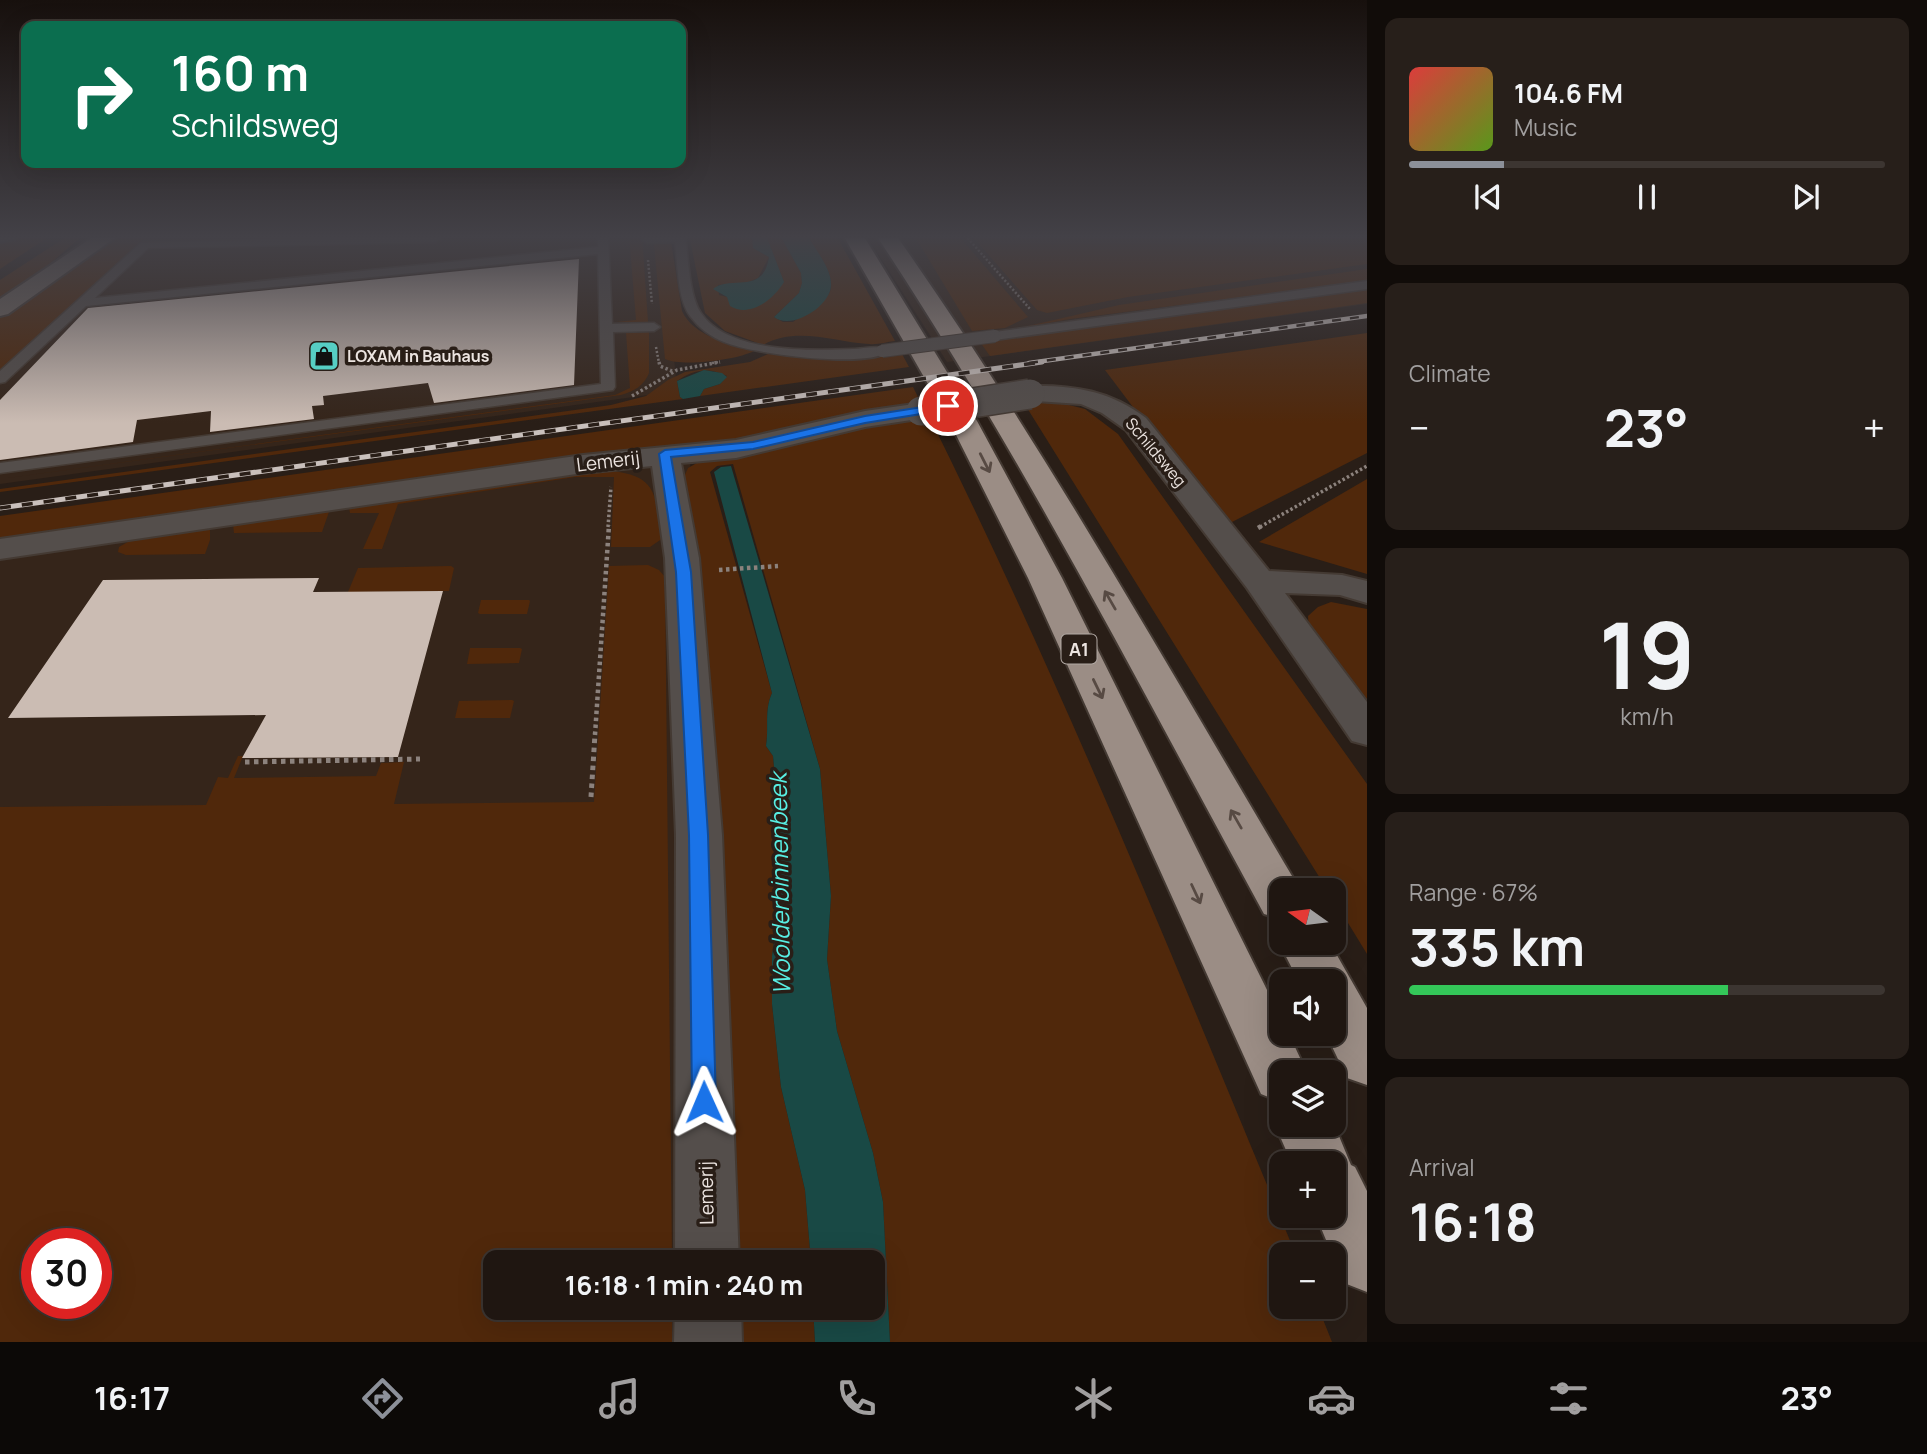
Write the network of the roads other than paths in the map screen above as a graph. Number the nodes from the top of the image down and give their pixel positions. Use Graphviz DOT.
graph roads {
  1 [pos="16,298"];
  2 [pos="88,298"];
  3 [pos="118,298"];
  4 [pos="605,298"];
  5 [pos="692,298"];
  6 [pos="890,298"];
  7 [pos="929,298"];
  8 [pos="1275,298"];
  9 [pos="82,303"];
  10 [pos="0,309"];
  11 [pos="654,327"];
  12 [pos="606,328"];
  13 [pos="0,379"];
  14 [pos="665,454"];
  15 [pos="0,468"];
  16 [pos="0,549"];
  17 [pos="1259,581"];
  18 [pos="1367,593"];
  19 [pos="1367,731"];
  20 [pos="1269,879"];
  21 [pos="1346,1021"];
  22 [pos="1273,1060"];
  23 [pos="1367,1060"];
  24 [pos="1346,1214"];
  25 [pos="707,1250"];
  26 [pos="1367,1260"];
  27 [pos="708,1320"];
  28 [pos="708,1342"];
  1 -- 10 [label="main road"];
  2 -- 9 [label="lane"];
  3 -- 9 [label="lane"];
  4 -- 12 [label="lane"];
  5 -- 8 [label="lane, bridge"];
  6 -- 22 [label="highway, A1, one-way"];
  20 -- 7 [label="highway, one-way"];
  9 -- 13 [label="lane"];
  11 -- 12 [label="lane"];
  12 -- 15 [label="lane"];
  14 -- 16 [label="street, Lemerij"];
  14 -- 17 [label="street, Schildsweg, bridge"];
  14 -- 25 [label="street, Lemerij"];
  17 -- 18 [label="street"];
  17 -- 19 [label="street, Schildsweg"];
  21 -- 23 [label="highway"];
  24 -- 26 [label="highway"];
  27 -- 28 [label="street"];
}
